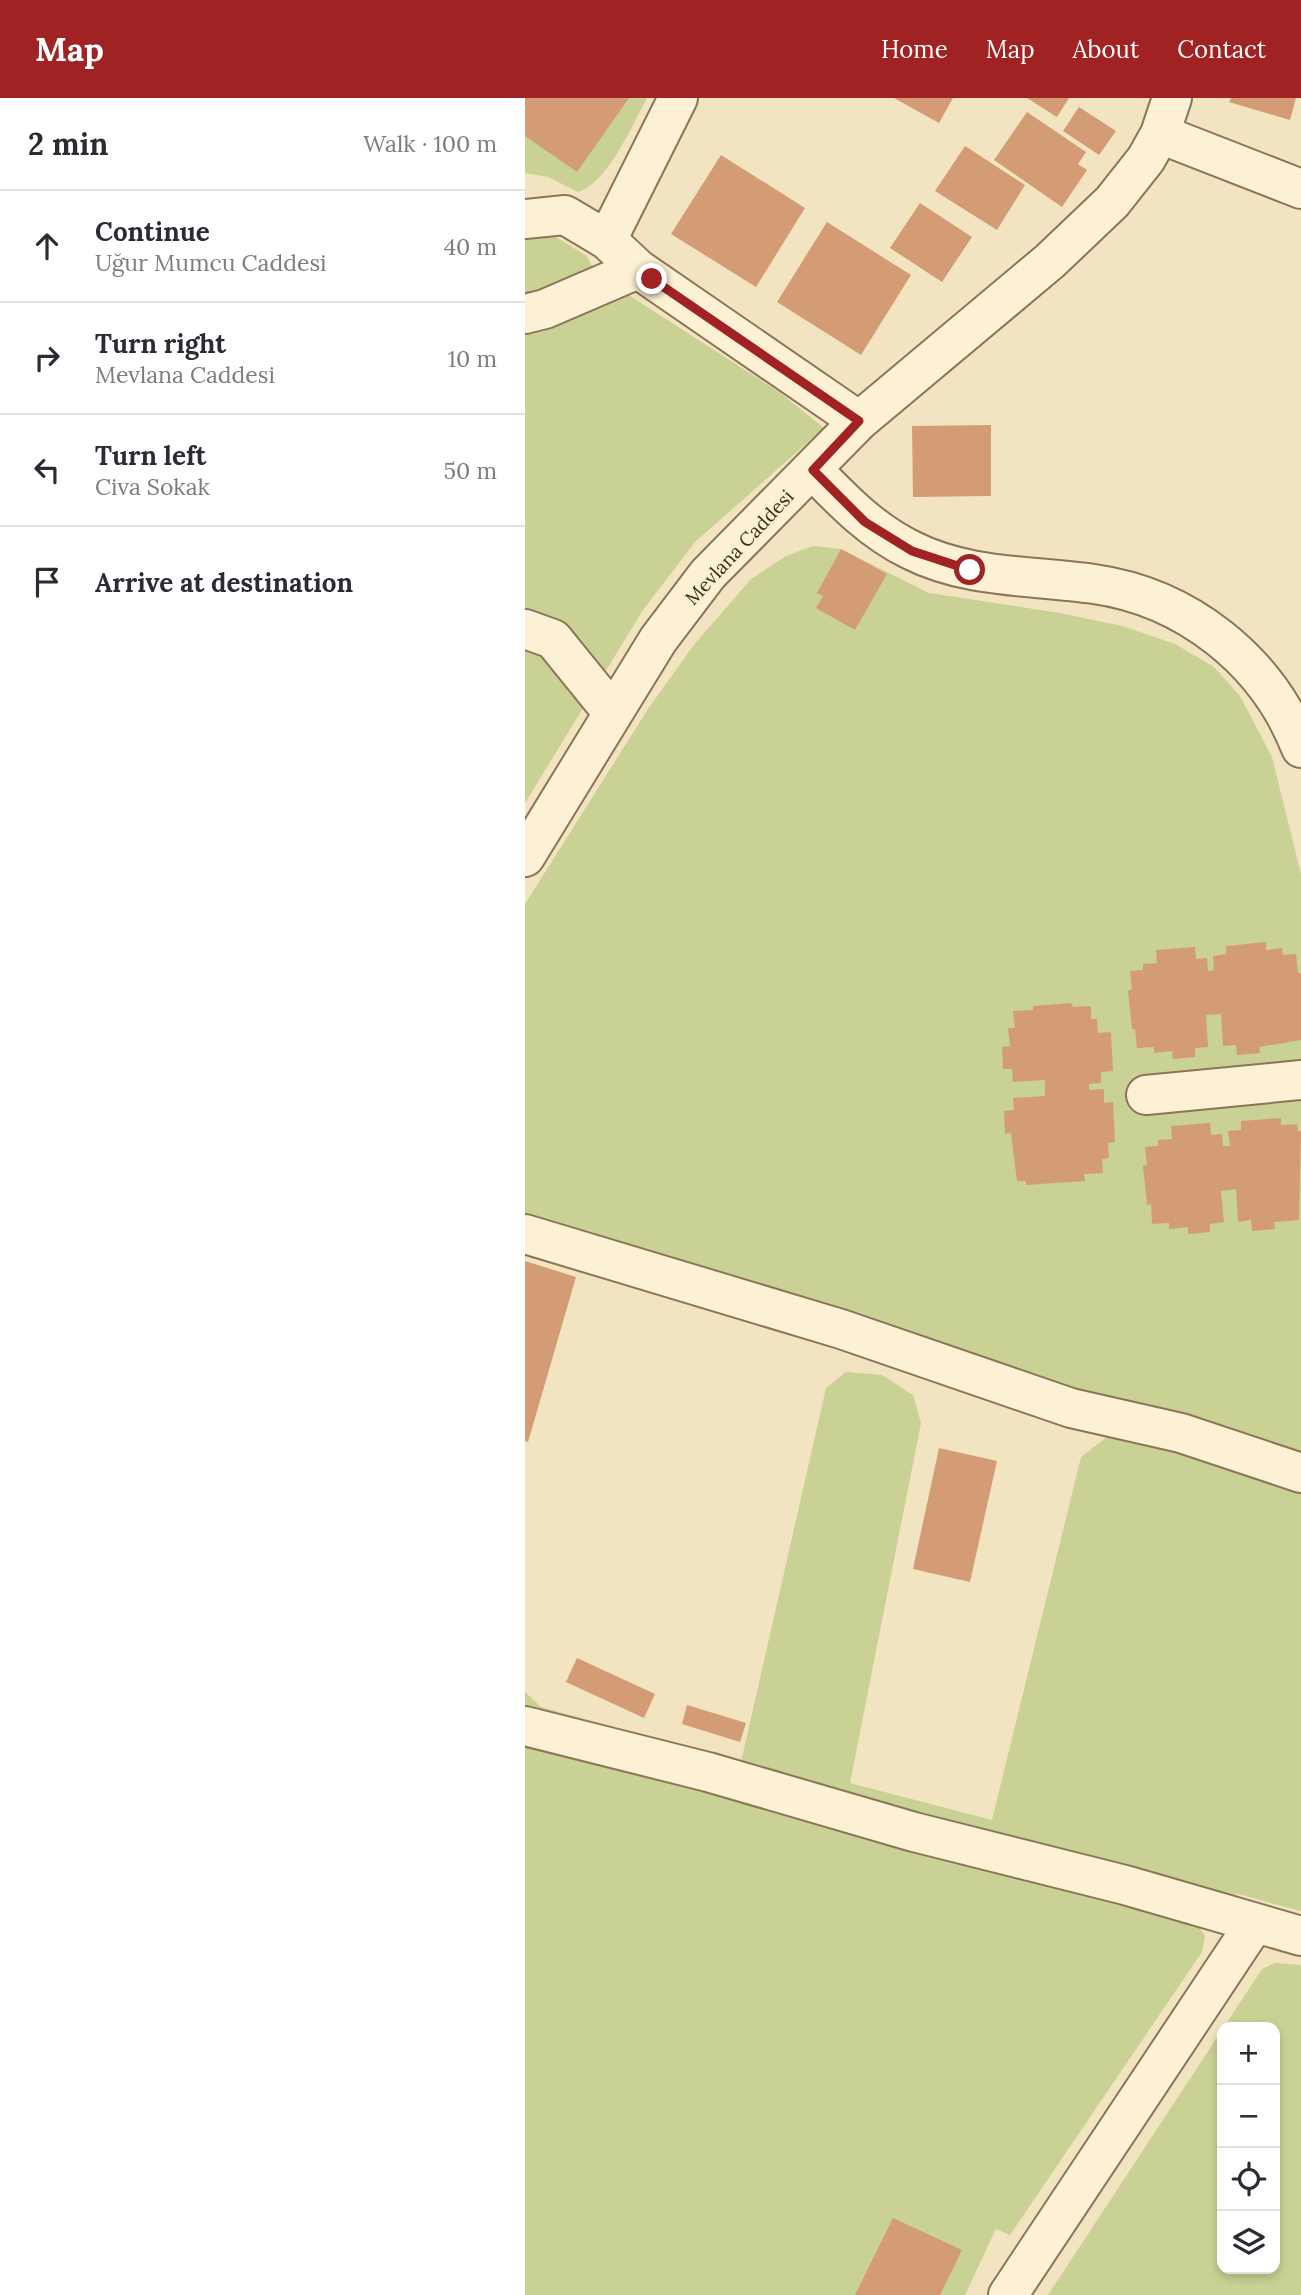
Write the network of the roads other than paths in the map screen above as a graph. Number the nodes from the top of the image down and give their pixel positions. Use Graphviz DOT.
graph roads {
  1 [pos="678,98"];
  2 [pos="1173,98"];
  3 [pos="1160,134"];
  4 [pos="1301,189"];
  5 [pos="525,219"];
  6 [pos="607,240"];
  7 [pos="638,269"];
  8 [pos="525,314"];
  9 [pos="859,421"];
  10 [pos="813,470"];
  11 [pos="525,629"];
  12 [pos="613,713"];
  13 [pos="1300,740"];
  14 [pos="525,857"];
  15 [pos="1301,1080"];
  16 [pos="1146,1095"];
  17 [pos="525,1234"];
  18 [pos="1301,1473"];
  19 [pos="525,1726"];
  20 [pos="1255,1923"];
  21 [pos="1301,1936"];
  22 [pos="1008,2295"];
  1 -- 6 [label="street"];
  2 -- 3 [label="street, Mevlana Caddesi"];
  3 -- 4 [label="street"];
  3 -- 9 [label="street, Mevlana Caddesi"];
  5 -- 6 [label="street"];
  6 -- 7 [label="street"];
  7 -- 8 [label="street"];
  7 -- 9 [label="street"];
  9 -- 10 [label="street, Mevlana Caddesi"];
  10 -- 12 [label="street, Mevlana Caddesi"];
  10 -- 13 [label="street"];
  11 -- 12 [label="street"];
  12 -- 14 [label="street, Mevlana Caddesi"];
  15 -- 16 [label="street"];
  17 -- 18 [label="street"];
  19 -- 20 [label="street"];
  20 -- 21 [label="street"];
  20 -- 22 [label="street"];
}
